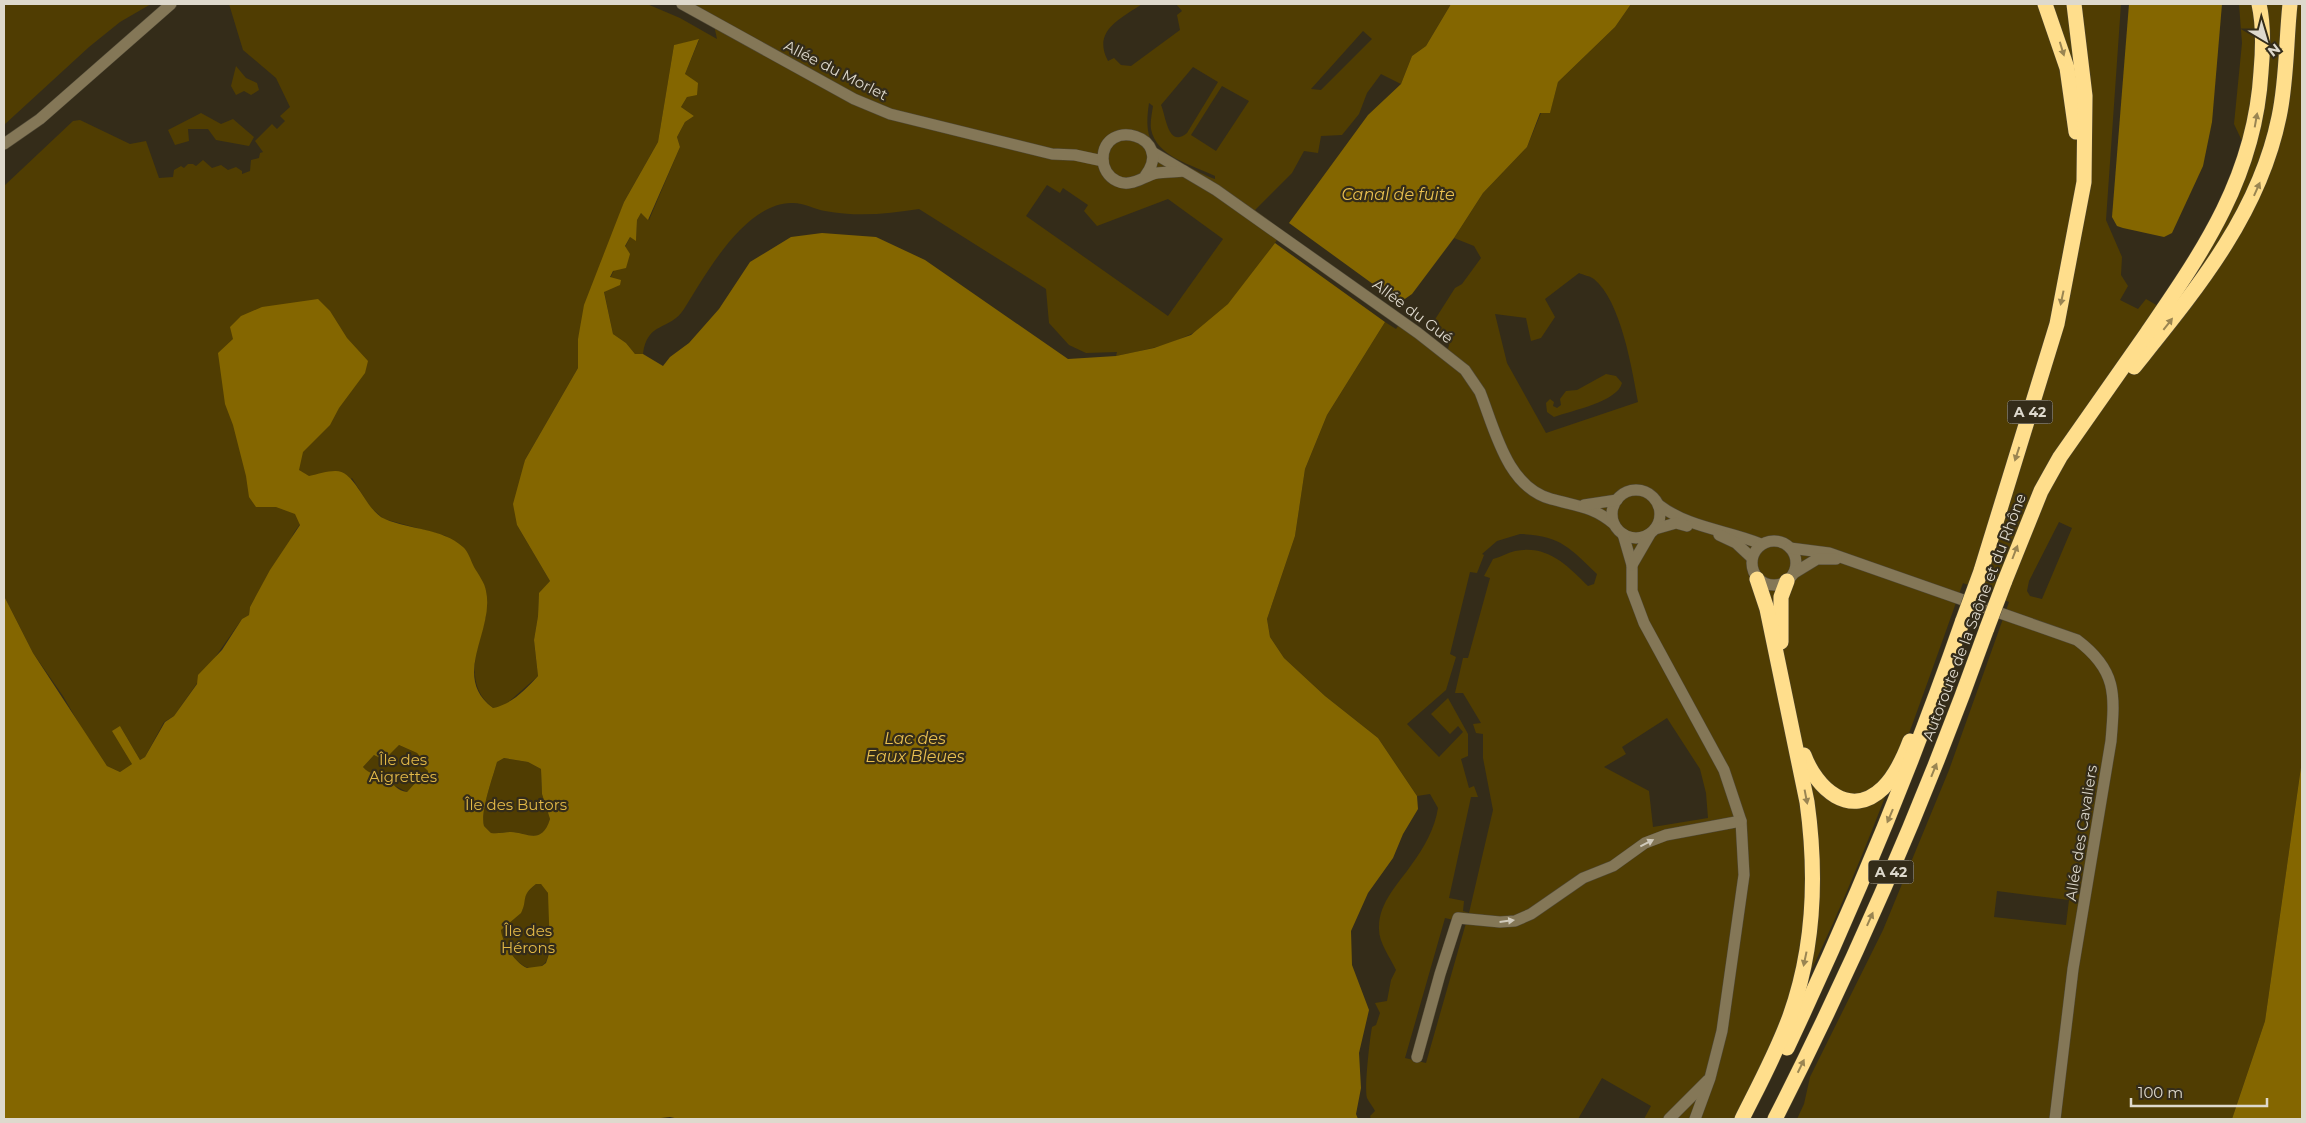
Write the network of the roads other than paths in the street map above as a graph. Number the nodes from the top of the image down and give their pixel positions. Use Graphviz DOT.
graph roads {
  1 [pos="171,4"];
  2 [pos="682,4"];
  3 [pos="2045,4"];
  4 [pos="2074,4"];
  5 [pos="2259,4"];
  6 [pos="2290,4"];
  7 [pos="4,144"];
  8 [pos="1106,147"];
  9 [pos="1152,152"];
  10 [pos="1075,155"];
  11 [pos="1103,161"];
  12 [pos="1184,171"];
  13 [pos="1145,176"];
  14 [pos="2072,251"];
  15 [pos="1616,500"];
  16 [pos="1581,505"];
  17 [pos="1659,505"];
  18 [pos="2028,520"];
  19 [pos="1614,524"];
  20 [pos="1652,532"];
  21 [pos="1623,534"];
  22 [pos="1761,544"];
  23 [pos="1790,548"];
  24 [pos="1752,558"];
  25 [pos="1848,559"];
  26 [pos="1632,564"];
  27 [pos="1791,577"];
  28 [pos="1757,579"];
  29 [pos="1934,705"];
  30 [pos="1741,821"];
  31 [pos="1417,1057"];
  32 [pos="1710,1078"];
  33 [pos="1668,1119"];
  34 [pos="1695,1119"];
  35 [pos="1742,1119"];
  36 [pos="1752,1119"];
  37 [pos="1775,1119"];
  38 [pos="2055,1119"];
  1 -- 7 [label="street"];
  2 -- 10 [label="street, Allée du Morlet"];
  3 -- 14 [label="highway, one-way"];
  4 -- 14 [label="highway, Autoroute de la Saône et du Rhône / A 42"];
  18 -- 5 [label="highway, Autoroute de la Saône et du Rhône / A 42, one-way"];
  18 -- 6 [label="highway, one-way"];
  8 -- 9 [label="street"];
  8 -- 10 [label="street, Allée du Morlet"];
  8 -- 11 [label="street"];
  9 -- 12 [label="street, Allée du Gué"];
  9 -- 13 [label="street"];
  10 -- 11 [label="street, Allée du Morlet"];
  11 -- 13 [label="street"];
  12 -- 13 [label="street"];
  12 -- 16 [label="street, Allée du Gué"];
  14 -- 29 [label="highway, Autoroute de la Saône et du Rhône / A 42, one-way, bridge"];
  15 -- 16 [label="street, Allée du Gué"];
  15 -- 17 [label="street"];
  15 -- 19 [label="street"];
  16 -- 19 [label="street, Allée du Gué"];
  17 -- 20 [label="street"];
  17 -- 22 [label="street"];
  37 -- 18 [label="highway, Autoroute de la Saône et du Rhône / A 42, one-way, bridge"];
  19 -- 21 [label="street"];
  20 -- 21 [label="street"];
  20 -- 24 [label="street"];
  20 -- 26 [label="street"];
  21 -- 26 [label="street"];
  22 -- 23 [label="street"];
  22 -- 24 [label="street"];
  23 -- 25 [label="street, Allée des Cavaliers"];
  23 -- 27 [label="street"];
  24 -- 28 [label="street"];
  25 -- 27 [label="street"];
  25 -- 38 [label="street, Allée des Cavaliers"];
  26 -- 30 [label="street"];
  27 -- 28 [label="street"];
  27 -- 29 [label="highway"];
  28 -- 35 [label="highway, one-way"];
  29 -- 36 [label="highway, Autoroute de la Saône et du Rhône / A 42, one-way"];
  31 -- 30 [label="street, one-way"];
  30 -- 32 [label="street"];
  32 -- 33 [label="street"];
  32 -- 34 [label="street"];
}
